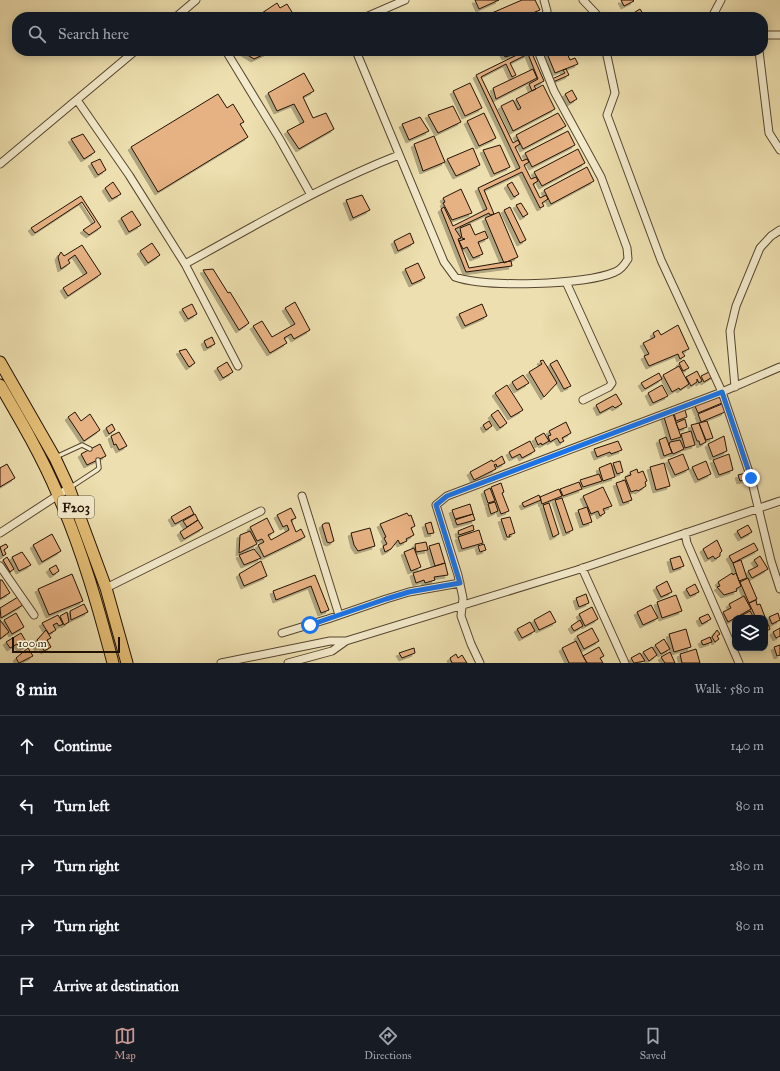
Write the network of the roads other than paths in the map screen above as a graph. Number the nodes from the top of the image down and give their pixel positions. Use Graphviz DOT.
graph roads {
  1 [pos="196,0"];
  2 [pos="405,0"];
  3 [pos="544,0"];
  4 [pos="583,0"];
  5 [pos="721,0"];
  6 [pos="182,12"];
  7 [pos="377,12"];
  8 [pos="546,12"];
  9 [pos="594,12"];
  10 [pos="716,12"];
  11 [pos="768,35"];
  12 [pos="780,35"];
  13 [pos="129,56"];
  14 [pos="229,56"];
  15 [pos="358,56"];
  16 [pos="540,56"];
  17 [pos="607,56"];
  18 [pos="760,56"];
  19 [pos="77,100"];
  20 [pos="780,150"];
  21 [pos="399,155"];
  22 [pos="0,164"];
  23 [pos="311,195"];
  24 [pos="780,230"];
  25 [pos="185,264"];
  26 [pos="566,282"];
  27 [pos="0,362"];
  28 [pos="238,366"];
  29 [pos="780,367"];
  30 [pos="0,385"];
  31 [pos="735,387"];
  32 [pos="722,392"];
  33 [pos="583,400"];
  34 [pos="90,449"];
  35 [pos="55,458"];
  36 [pos="98,460"];
  37 [pos="69,488"];
  38 [pos="58,494"];
  39 [pos="302,496"];
  40 [pos="780,501"];
  41 [pos="758,508"];
  42 [pos="261,511"];
  43 [pos="0,533"];
  44 [pos="685,533"];
  45 [pos="0,566"];
  46 [pos="582,568"];
  47 [pos="460,583"];
  48 [pos="106,588"];
  49 [pos="780,589"];
  50 [pos="462,606"];
  51 [pos="34,615"];
  52 [pos="339,615"];
  53 [pos="282,633"];
  54 [pos="346,641"];
  55 [pos="113,663"];
  56 [pos="127,663"];
  57 [pos="221,663"];
  58 [pos="288,663"];
  59 [pos="480,663"];
  60 [pos="625,663"];
  61 [pos="739,663"];
  1 -- 6 [label="street"];
  2 -- 7 [label="street"];
  3 -- 8 [label="street"];
  4 -- 9 [label="street"];
  5 -- 10 [label="street"];
  11 -- 12 [label="street"];
  13 -- 19 [label="street"];
  14 -- 23 [label="street"];
  15 -- 21 [label="street"];
  16 -- 26 [label="street"];
  17 -- 32 [label="street"];
  18 -- 20 [label="street"];
  19 -- 22 [label="street"];
  19 -- 25 [label="street"];
  21 -- 23 [label="street"];
  21 -- 26 [label="street"];
  23 -- 25 [label="street"];
  24 -- 31 [label="street"];
  25 -- 28 [label="street"];
  26 -- 33 [label="street"];
  27 -- 35 [label="main road, F203"];
  29 -- 31 [label="street"];
  30 -- 38 [label="main road, F203"];
  31 -- 32 [label="street"];
  32 -- 41 [label="street"];
  32 -- 47 [label="street"];
  34 -- 35 [label="lane"];
  35 -- 37 [label="main road, F203"];
  36 -- 37 [label="lane"];
  37 -- 38 [label="street"];
  37 -- 48 [label="main road, F203"];
  38 -- 43 [label="street"];
  38 -- 55 [label="main road, F203"];
  39 -- 52 [label="street"];
  40 -- 41 [label="street"];
  41 -- 44 [label="street"];
  41 -- 49 [label="street"];
  42 -- 48 [label="street"];
  44 -- 46 [label="street"];
  44 -- 61 [label="street"];
  45 -- 51 [label="street"];
  46 -- 50 [label="street"];
  46 -- 60 [label="street"];
  47 -- 50 [label="street"];
  47 -- 52 [label="street"];
  48 -- 56 [label="main road, F203"];
  50 -- 54 [label="street"];
  50 -- 59 [label="street"];
  52 -- 53 [label="street"];
  54 -- 57 [label="street"];
  54 -- 58 [label="street"];
}
